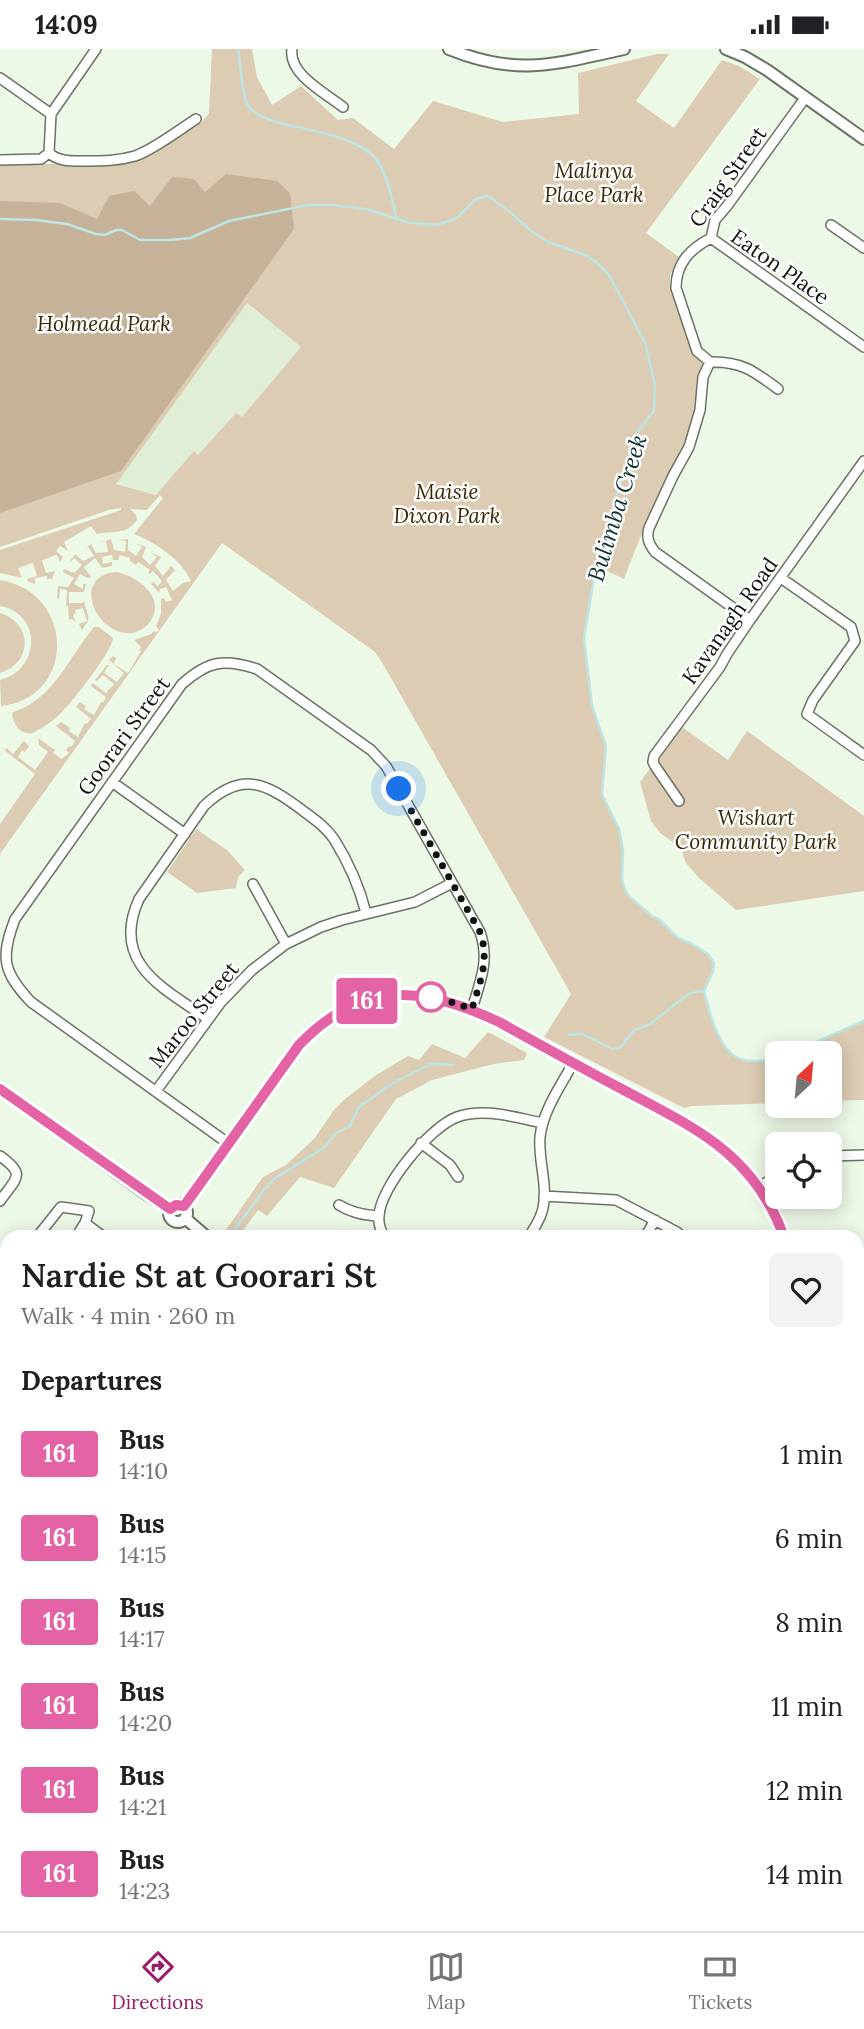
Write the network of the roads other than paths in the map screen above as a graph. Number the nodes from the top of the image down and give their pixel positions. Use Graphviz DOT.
graph roads {
  1 [pos="96,49"];
  2 [pos="292,49"];
  3 [pos="449,49"];
  4 [pos="624,49"];
  5 [pos="726,49"];
  6 [pos="0,78"];
  7 [pos="805,98"];
  8 [pos="343,107"];
  9 [pos="51,114"];
  10 [pos="196,119"];
  11 [pos="862,134"];
  12 [pos="49,153"];
  13 [pos="0,159"];
  14 [pos="831,225"];
  15 [pos="710,238"];
  16 [pos="864,248"];
  17 [pos="864,348"];
  18 [pos="710,362"];
  19 [pos="778,389"];
  20 [pos="864,461"];
  21 [pos="781,578"];
  22 [pos="750,620"];
  23 [pos="860,641"];
  24 [pos="864,755"];
  25 [pos="112,782"];
  26 [pos="679,801"];
  27 [pos="185,834"];
  28 [pos="452,883"];
  29 [pos="253,884"];
  30 [pos="366,913"];
  31 [pos="286,944"];
  32 [pos="472,1009"];
  33 [pos="208,1019"];
  34 [pos="573,1063"];
  35 [pos="0,1089"];
  36 [pos="156,1091"];
  37 [pos="543,1123"];
  38 [pos="421,1143"];
  39 [pos="229,1144"];
  40 [pos="864,1155"];
  41 [pos="0,1156"];
  42 [pos="842,1156"];
  43 [pos="458,1177"];
  44 [pos="765,1183"];
  45 [pos="760,1187"];
  46 [pos="544,1196"];
  47 [pos="0,1200"];
  48 [pos="339,1205"];
  49 [pos="184,1212"];
  50 [pos="379,1216"];
  51 [pos="655,1220"];
  52 [pos="85,1223"];
  53 [pos="43,1230"];
  54 [pos="80,1230"];
  55 [pos="94,1230"];
  56 [pos="201,1230"];
  57 [pos="382,1230"];
  58 [pos="533,1230"];
  59 [pos="649,1230"];
  60 [pos="671,1230"];
  61 [pos="781,1230"];
  1 -- 9 [label="street"];
  2 -- 8 [label="street"];
  3 -- 4 [label="street"];
  5 -- 7 [label="street"];
  6 -- 9 [label="street"];
  7 -- 11 [label="street"];
  7 -- 15 [label="street, Craig Street"];
  9 -- 12 [label="street"];
  10 -- 12 [label="street"];
  12 -- 13 [label="street"];
  14 -- 16 [label="street"];
  15 -- 17 [label="street, Eaton Place"];
  15 -- 18 [label="street, Craig Street"];
  18 -- 19 [label="street"];
  18 -- 22 [label="street"];
  20 -- 21 [label="street, Kavanagh Road"];
  21 -- 22 [label="street, Kavanagh Road"];
  21 -- 23 [label="street"];
  22 -- 26 [label="street, Kavanagh Road"];
  23 -- 24 [label="street"];
  25 -- 27 [label="street"];
  25 -- 28 [label="street, Goorari Street"];
  25 -- 36 [label="street, Goorari Street"];
  27 -- 30 [label="street"];
  27 -- 33 [label="street"];
  28 -- 30 [label="street, Maroo Street"];
  28 -- 32 [label="street, Goorari Street"];
  29 -- 31 [label="street"];
  30 -- 31 [label="street, Maroo Street"];
  31 -- 33 [label="street, Maroo Street"];
  32 -- 34 [label="street"];
  32 -- 39 [label="street"];
  33 -- 36 [label="street, Maroo Street"];
  34 -- 37 [label="street"];
  34 -- 45 [label="street"];
  35 -- 49 [label="street"];
  36 -- 39 [label="street, Goorari Street"];
  37 -- 38 [label="street"];
  37 -- 46 [label="street"];
  38 -- 43 [label="street"];
  38 -- 50 [label="street"];
  39 -- 49 [label="street"];
  40 -- 42 [label="street"];
  41 -- 47 [label="street"];
  44 -- 45 [label="street"];
  45 -- 61 [label="street"];
  46 -- 51 [label="street"];
  46 -- 58 [label="street"];
  48 -- 50 [label="street"];
  49 -- 56 [label="street"];
  50 -- 57 [label="street"];
  51 -- 59 [label="street"];
  51 -- 60 [label="street"];
  52 -- 53 [label="street"];
  52 -- 54 [label="street"];
  52 -- 55 [label="street"];
}
